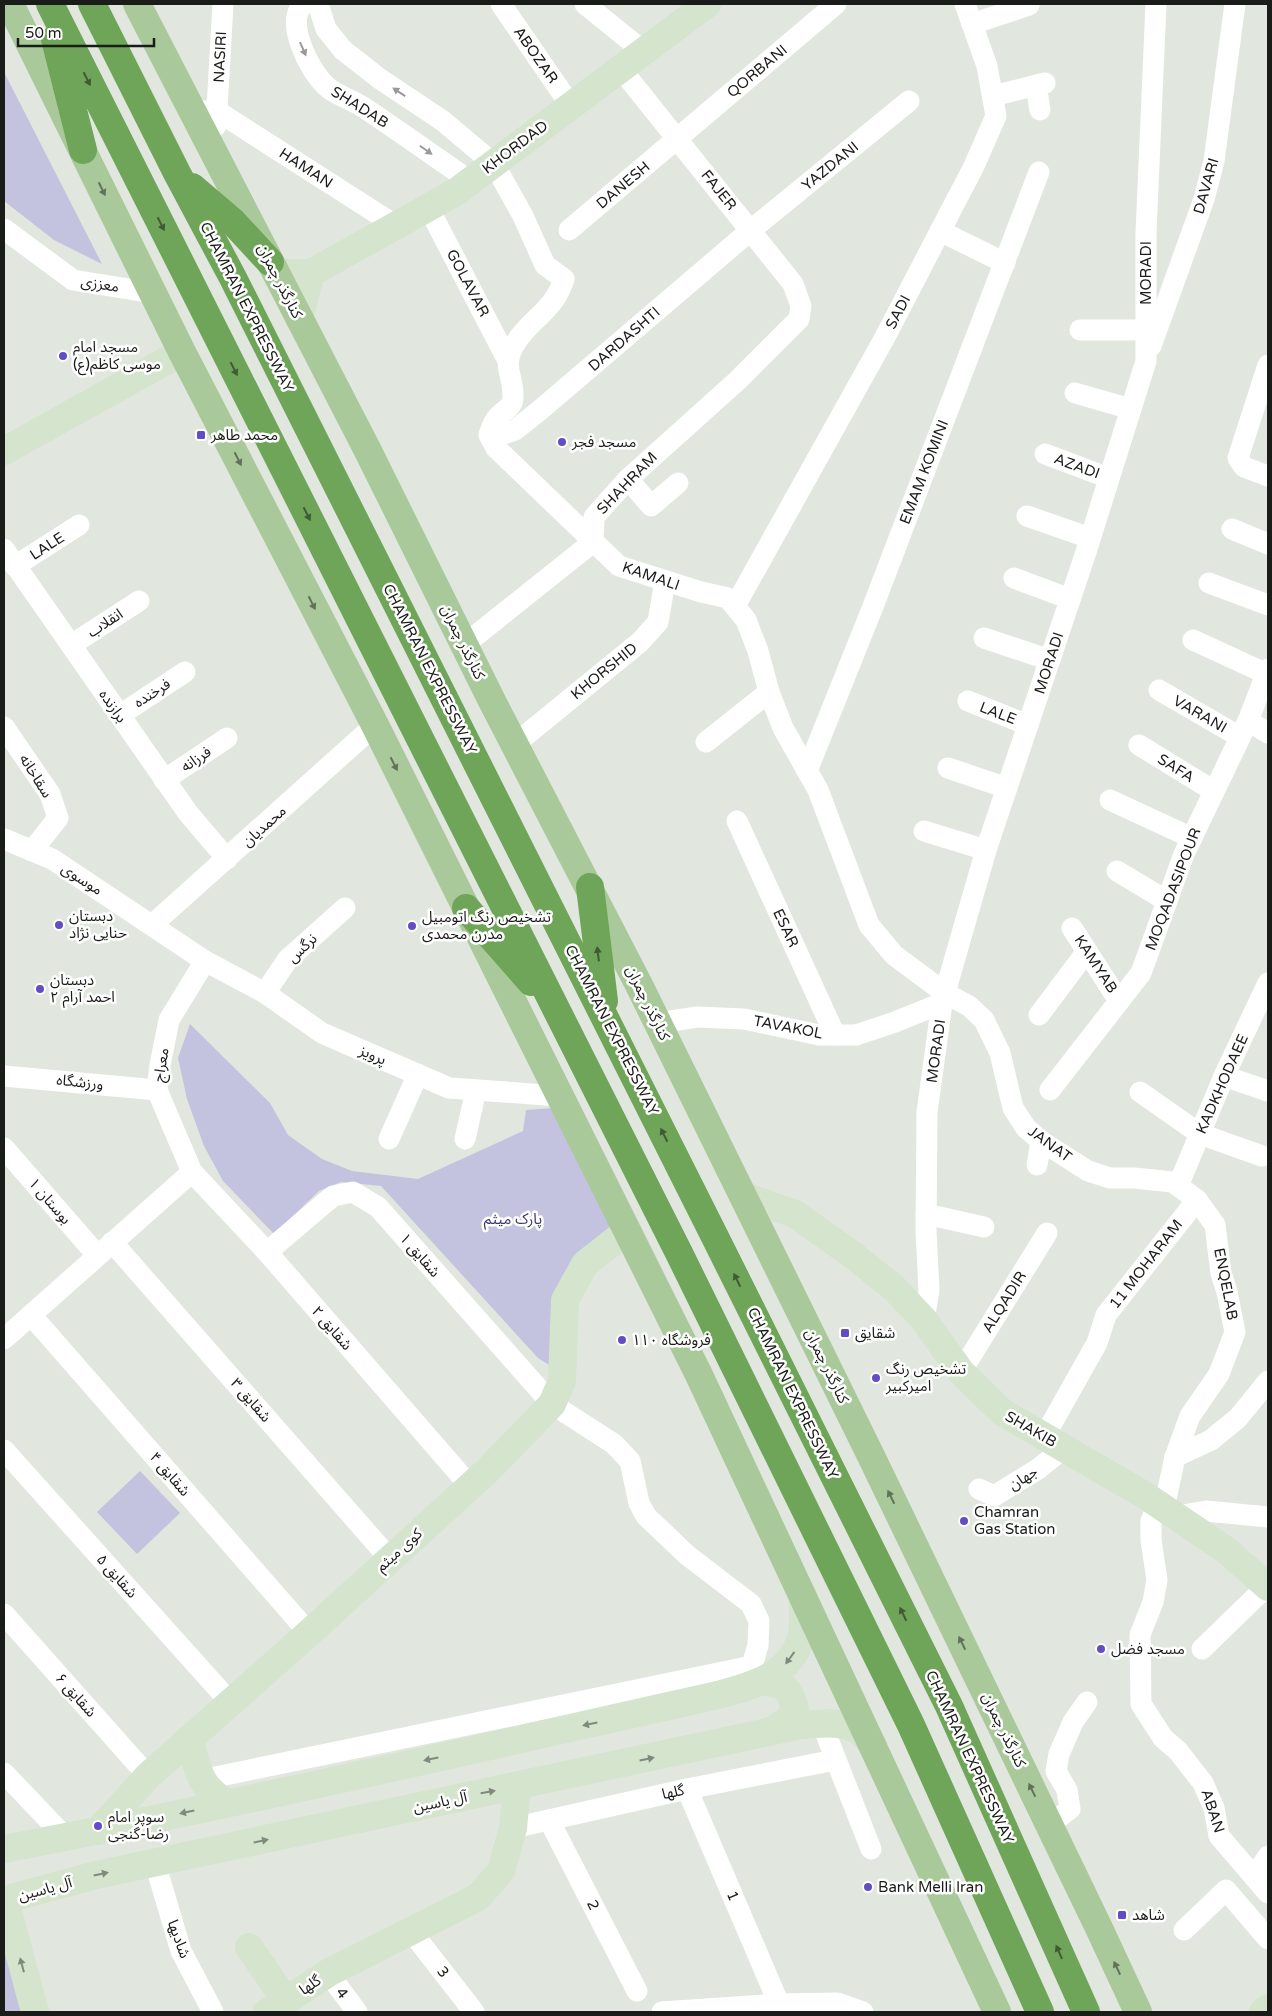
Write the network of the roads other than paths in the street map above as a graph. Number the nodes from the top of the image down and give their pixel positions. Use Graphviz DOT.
graph roads {
  1 [pos="10,4"];
  2 [pos="48,4"];
  3 [pos="92,4"];
  4 [pos="137,4"];
  5 [pos="223,4"];
  6 [pos="303,4"];
  7 [pos="318,4"];
  8 [pos="500,4"];
  9 [pos="585,4"];
  10 [pos="707,4"];
  11 [pos="836,4"];
  12 [pos="965,4"];
  13 [pos="1156,4"];
  14 [pos="1234,4"];
  15 [pos="1029,5"];
  16 [pos="972,24"];
  17 [pos="643,51"];
  18 [pos="621,68"];
  19 [pos="993,96"];
  20 [pos="909,101"];
  21 [pos="571,106"];
  22 [pos="1040,110"];
  23 [pos="204,111"];
  24 [pos="677,139"];
  25 [pos="83,150"];
  26 [pos="494,164"];
  27 [pos="1039,172"];
  28 [pos="177,173"];
  29 [pos="470,181"];
  30 [pos="428,207"];
  31 [pos="395,225"];
  32 [pos="4,229"];
  33 [pos="569,230"];
  34 [pos="751,230"];
  35 [pos="940,231"];
  36 [pos="1004,263"];
  37 [pos="273,267"];
  38 [pos="311,273"];
  39 [pos="153,293"];
  40 [pos="299,318"];
  41 [pos="1080,330"];
  42 [pos="1146,330"];
  43 [pos="182,352"];
  44 [pos="508,359"];
  45 [pos="1146,361"];
  46 [pos="1268,365"];
  47 [pos="1075,393"];
  48 [pos="1131,409"];
  49 [pos="492,428"];
  50 [pos="4,451"];
  51 [pos="1045,454"];
  52 [pos="1268,476"];
  53 [pos="1109,478"];
  54 [pos="628,479"];
  55 [pos="678,483"];
  56 [pos="1027,516"];
  57 [pos="79,525"];
  58 [pos="1232,529"];
  59 [pos="1090,538"];
  60 [pos="593,542"];
  61 [pos="1268,544"];
  62 [pos="10,558"];
  63 [pos="1014,578"];
  64 [pos="665,581"];
  65 [pos="1209,584"];
  66 [pos="1070,599"];
  67 [pos="139,601"];
  68 [pos="1268,605"];
  69 [pos="735,606"];
  70 [pos="984,638"];
  71 [pos="1193,640"];
  72 [pos="71,645"];
  73 [pos="464,645"];
  74 [pos="1050,660"];
  75 [pos="185,672"];
  76 [pos="1267,672"];
  77 [pos="1159,690"];
  78 [pos="768,692"];
  79 [pos="968,701"];
  80 [pos="120,715"];
  81 [pos="375,725"];
  82 [pos="1028,725"];
  83 [pos="4,727"];
  84 [pos="1244,729"];
  85 [pos="1268,733"];
  86 [pos="227,738"];
  87 [pos="706,742"];
  88 [pos="515,744"];
  89 [pos="1139,745"];
  90 [pos="948,768"];
  91 [pos="807,771"];
  92 [pos="164,780"];
  93 [pos="1007,788"];
  94 [pos="1214,791"];
  95 [pos="1110,800"];
  96 [pos="737,821"];
  97 [pos="924,831"];
  98 [pos="1192,838"];
  99 [pos="4,839"];
  100 [pos="986,850"];
  101 [pos="32,851"];
  102 [pos="227,859"];
  103 [pos="1117,871"];
  104 [pos="590,887"];
  105 [pos="1167,901"];
  106 [pos="345,908"];
  107 [pos="466,908"];
  108 [pos="152,925"];
  109 [pos="1072,928"];
  110 [pos="1087,951"];
  111 [pos="205,962"];
  112 [pos="1268,983"];
  113 [pos="265,993"];
  114 [pos="943,998"];
  115 [pos="1119,1001"];
  116 [pos="557,1010"];
  117 [pos="1039,1015"];
  118 [pos="607,1020"];
  119 [pos="658,1024"];
  120 [pos="835,1035"];
  121 [pos="418,1074"];
  122 [pos="4,1076"];
  123 [pos="1224,1076"];
  124 [pos="157,1090"];
  125 [pos="476,1090"];
  126 [pos="1050,1090"];
  127 [pos="1268,1091"];
  128 [pos="1140,1092"];
  129 [pos="560,1096"];
  130 [pos="1200,1134"];
  131 [pos="389,1139"];
  132 [pos="465,1139"];
  133 [pos="1041,1141"];
  134 [pos="4,1148"];
  135 [pos="1262,1156"];
  136 [pos="1037,1165"];
  137 [pos="192,1172"];
  138 [pos="1175,1184"];
  139 [pos="744,1196"];
  140 [pos="1198,1200"];
  141 [pos="926,1214"];
  142 [pos="984,1228"];
  143 [pos="627,1232"];
  144 [pos="1047,1233"];
  145 [pos="104,1248"];
  146 [pos="267,1252"];
  147 [pos="30,1315"];
  148 [pos="924,1320"];
  149 [pos="4,1339"];
  150 [pos="962,1372"];
  151 [pos="1268,1381"];
  152 [pos="552,1404"];
  153 [pos="1054,1443"];
  154 [pos="4,1450"];
  155 [pos="1175,1457"];
  156 [pos="470,1486"];
  157 [pos="979,1489"];
  158 [pos="1166,1509"];
  159 [pos="1268,1517"];
  160 [pos="390,1559"];
  161 [pos="1267,1587"];
  162 [pos="803,1595"];
  163 [pos="4,1614"];
  164 [pos="309,1633"];
  165 [pos="1202,1649"];
  166 [pos="758,1674"];
  167 [pos="230,1702"];
  168 [pos="1087,1702"];
  169 [pos="1141,1704"];
  170 [pos="822,1724"];
  171 [pos="768,1733"];
  172 [pos="189,1739"];
  173 [pos="873,1745"];
  174 [pos="835,1760"];
  175 [pos="4,1773"];
  176 [pos="148,1776"];
  177 [pos="202,1780"];
  178 [pos="517,1787"];
  179 [pos="687,1789"];
  180 [pos="226,1804"];
  181 [pos="549,1820"];
  182 [pos="1050,1825"];
  183 [pos="513,1828"];
  184 [pos="98,1831"];
  185 [pos="65,1837"];
  186 [pos="4,1849"];
  187 [pos="871,1849"];
  188 [pos="1268,1856"];
  189 [pos="155,1863"];
  190 [pos="1254,1877"];
  191 [pos="1268,1893"];
  192 [pos="4,1900"];
  193 [pos="1184,1930"];
  194 [pos="411,1931"];
  195 [pos="1268,1939"];
  196 [pos="249,1947"];
  197 [pos="328,1973"];
  198 [pos="637,1991"];
  199 [pos="779,2004"];
  200 [pos="276,2007"];
  201 [pos="1268,2008"];
  202 [pos="35,2012"];
  203 [pos="213,2012"];
  204 [pos="357,2012"];
  205 [pos="474,2012"];
  206 [pos="662,2012"];
  207 [pos="864,2012"];
  208 [pos="998,2012"];
  209 [pos="1040,2012"];
  210 [pos="1086,2012"];
  211 [pos="1138,2012"];
  212 [pos="1263,2012"];
  1 -- 25 [label="main road"];
  2 -- 25 [label="highway"];
  2 -- 116 [label="highway, one-way"];
  3 -- 28 [label="highway, CHAMRAN EXPRESSWAY"];
  4 -- 23 [label="main road, کنارگذر چمران"];
  5 -- 23 [label="street, NASIRI"];
  6 -- 29 [label="street, SHADAB, one-way"];
  26 -- 7 [label="street, one-way"];
  8 -- 21 [label="street, ABOZAR"];
  9 -- 17 [label="street"];
  10 -- 17 [label="main road, KHORDAD"];
  11 -- 24 [label="street, QORBANI"];
  12 -- 16 [label="street, SADI"];
  13 -- 42 [label="street, MORADI"];
  14 -- 45 [label="street, DAVARI"];
  15 -- 16 [label="street"];
  16 -- 19 [label="street, SADI"];
  17 -- 18 [label="main road, KHORDAD"];
  18 -- 21 [label="main road, KHORDAD"];
  18 -- 24 [label="street, FAJER"];
  19 -- 22 [label="street"];
  19 -- 35 [label="street, SADI"];
  20 -- 34 [label="street, YAZDANI"];
  21 -- 26 [label="main road, KHORDAD"];
  23 -- 31 [label="street, HAMAN"];
  23 -- 37 [label="main road, کنارگذر چمران"];
  24 -- 33 [label="street, DANESH"];
  24 -- 34 [label="street, FAJER"];
  25 -- 39 [label="main road, one-way"];
  26 -- 29 [label="main road, KHORDAD"];
  26 -- 44 [label="street"];
  27 -- 36 [label="street, EMAM KOMINI"];
  28 -- 37 [label="highway"];
  28 -- 118 [label="highway, CHAMRAN EXPRESSWAY"];
  29 -- 30 [label="main road, KHORDAD"];
  30 -- 31 [label="main road, KHORDAD"];
  30 -- 44 [label="street, GOLAVAR"];
  31 -- 38 [label="main road, KHORDAD"];
  32 -- 39 [label="street, معززی"];
  34 -- 49 [label="street, DARDASHTI"];
  34 -- 54 [label="street, FAJER"];
  35 -- 36 [label="street"];
  35 -- 69 [label="street, SADI"];
  36 -- 91 [label="street, EMAM KOMINI"];
  37 -- 38 [label="main road"];
  37 -- 40 [label="main road, کنارگذر چمران"];
  38 -- 40 [label="main road"];
  39 -- 43 [label="main road"];
  40 -- 73 [label="main road, کنارگذر چمران"];
  41 -- 42 [label="street"];
  42 -- 45 [label="street, MORADI"];
  43 -- 50 [label="main road"];
  43 -- 81 [label="main road, one-way"];
  44 -- 49 [label="street"];
  45 -- 48 [label="street, MORADI"];
  46 -- 52 [label="street"];
  47 -- 48 [label="street"];
  48 -- 53 [label="street, MORADI"];
  49 -- 60 [label="street, KAMALI"];
  51 -- 53 [label="street, AZADI"];
  53 -- 59 [label="street, MORADI"];
  54 -- 55 [label="street"];
  54 -- 60 [label="street, SHAHRAM"];
  56 -- 59 [label="street"];
  57 -- 62 [label="street, LALE"];
  58 -- 61 [label="street"];
  59 -- 66 [label="street, MORADI"];
  60 -- 64 [label="street, KAMALI"];
  60 -- 73 [label="street"];
  62 -- 72 [label="street, برازنده"];
  63 -- 66 [label="street"];
  64 -- 69 [label="street, KAMALI"];
  64 -- 88 [label="street, KHORSHID"];
  65 -- 68 [label="street"];
  66 -- 74 [label="street, MORADI"];
  67 -- 72 [label="street, انقلاب"];
  69 -- 78 [label="street, KAMALI"];
  70 -- 74 [label="street"];
  71 -- 76 [label="street"];
  72 -- 80 [label="street, برازنده"];
  73 -- 88 [label="main road, کنارگذر چمران"];
  74 -- 82 [label="street, MORADI"];
  75 -- 80 [label="street, فرخنده"];
  76 -- 84 [label="street, MOQADASIPOUR"];
  77 -- 84 [label="street, VARANI"];
  78 -- 87 [label="street"];
  78 -- 91 [label="street, KAMALI"];
  79 -- 82 [label="street, LALE"];
  80 -- 92 [label="street, برازنده"];
  81 -- 102 [label="street, محمدیان"];
  81 -- 107 [label="main road, one-way"];
  82 -- 93 [label="street, MORADI"];
  83 -- 101 [label="street, سقاخانه"];
  84 -- 85 [label="street, VARANI"];
  84 -- 94 [label="street, MOQADASIPOUR"];
  86 -- 92 [label="street, فرزانه"];
  88 -- 104 [label="main road, کنارگذر چمران"];
  89 -- 94 [label="street, SAFA"];
  90 -- 93 [label="street"];
  91 -- 114 [label="street, KAMALI"];
  92 -- 102 [label="street, برازنده"];
  93 -- 100 [label="street, MORADI"];
  94 -- 98 [label="street, MOQADASIPOUR"];
  95 -- 98 [label="street"];
  96 -- 120 [label="street, ESAR"];
  97 -- 100 [label="street"];
  98 -- 105 [label="street, MOQADASIPOUR"];
  99 -- 101 [label="street, موسوی"];
  100 -- 114 [label="street, MORADI"];
  101 -- 108 [label="street, موسوی"];
  102 -- 108 [label="street, محمدیان"];
  103 -- 105 [label="street"];
  118 -- 104 [label="highway, one-way"];
  104 -- 119 [label="main road, کنارگذر چمران"];
  105 -- 115 [label="street, MOQADASIPOUR"];
  106 -- 113 [label="street, نرگس"];
  107 -- 116 [label="highway"];
  107 -- 129 [label="main road"];
  108 -- 111 [label="street, موسوی"];
  109 -- 110 [label="street, KAMYAB"];
  110 -- 115 [label="street, KAMYAB"];
  110 -- 117 [label="street"];
  111 -- 113 [label="street, پرویز"];
  111 -- 124 [label="street, معراج"];
  112 -- 123 [label="street, KADKHODAEE"];
  113 -- 121 [label="street, پرویز"];
  114 -- 120 [label="street, TAVAKOL"];
  114 -- 133 [label="street, JANAT"];
  114 -- 141 [label="street, MORADI"];
  115 -- 126 [label="street, MOQADASIPOUR"];
  116 -- 209 [label="highway"];
  210 -- 118 [label="highway, CHAMRAN EXPRESSWAY, one-way"];
  119 -- 120 [label="street, TAVAKOL"];
  119 -- 139 [label="main road, کنارگذر چمران"];
  121 -- 125 [label="street, پرویز"];
  121 -- 131 [label="street"];
  122 -- 124 [label="street, ورزشگاه"];
  123 -- 127 [label="street"];
  123 -- 130 [label="street, KADKHODAEE"];
  124 -- 137 [label="street, معراج"];
  125 -- 129 [label="street, پرویز"];
  125 -- 132 [label="street"];
  128 -- 130 [label="street"];
  129 -- 143 [label="main road"];
  130 -- 135 [label="street"];
  130 -- 138 [label="street, KADKHODAEE"];
  133 -- 136 [label="street"];
  133 -- 138 [label="street, JANAT"];
  134 -- 145 [label="street, بوستان ۱"];
  137 -- 145 [label="street"];
  137 -- 146 [label="street, شقایق ۲"];
  138 -- 140 [label="street, ENQELAB"];
  139 -- 148 [label="main road, SHAKIB"];
  182 -- 139 [label="main road, کنارگذر چمران, one-way"];
  140 -- 153 [label="street, 11 MOHARAM"];
  140 -- 155 [label="street, ENQELAB"];
  141 -- 142 [label="street"];
  141 -- 148 [label="street, MORADI"];
  143 -- 152 [label="main road, کوی میثم"];
  143 -- 162 [label="main road"];
  144 -- 150 [label="street, ALQADIR"];
  145 -- 147 [label="street"];
  145 -- 160 [label="street, شقایق ۳"];
  146 -- 152 [label="street, شقایق ۱"];
  146 -- 156 [label="street, شقایق ۲"];
  147 -- 149 [label="street"];
  147 -- 164 [label="street, شقایق ۴"];
  148 -- 150 [label="main road, SHAKIB"];
  150 -- 153 [label="main road, SHAKIB"];
  151 -- 155 [label="street"];
  152 -- 156 [label="main road, کوی میثم"];
  152 -- 166 [label="street"];
  153 -- 157 [label="street, جهان"];
  153 -- 158 [label="main road, SHAKIB"];
  154 -- 167 [label="street, شقایق ۵"];
  155 -- 158 [label="street, ENQELAB"];
  156 -- 160 [label="main road, کوی میثم"];
  158 -- 159 [label="street"];
  158 -- 161 [label="main road, SHAKIB"];
  158 -- 169 [label="street, ENQELAB"];
  160 -- 164 [label="main road, کوی میثم"];
  161 -- 165 [label="street"];
  162 -- 166 [label="main road, one-way"];
  162 -- 173 [label="main road"];
  163 -- 176 [label="street, شقایق ۶"];
  164 -- 167 [label="main road, کوی میثم"];
  166 -- 171 [label="main road"];
  166 -- 177 [label="street"];
  166 -- 180 [label="main road, one-way"];
  167 -- 172 [label="main road, کوی میثم"];
  168 -- 182 [label="street"];
  169 -- 190 [label="street, ABAN"];
  170 -- 171 [label="main road, آل یاسین"];
  170 -- 173 [label="main road, آل یاسین"];
  170 -- 174 [label="street"];
  178 -- 171 [label="main road, آل یاسین, one-way"];
  172 -- 176 [label="main road, کوی میثم"];
  172 -- 177 [label="main road"];
  173 -- 208 [label="main road"];
  174 -- 179 [label="street, گلها"];
  174 -- 187 [label="street"];
  175 -- 185 [label="street"];
  176 -- 184 [label="main road, کوی میثم"];
  177 -- 180 [label="main road"];
  178 -- 183 [label="main road, گلها"];
  189 -- 178 [label="main road, آل یاسین, one-way"];
  179 -- 181 [label="street, گلها"];
  179 -- 199 [label="street, 1"];
  180 -- 184 [label="main road, one-way"];
  181 -- 183 [label="street, گلها"];
  181 -- 198 [label="street, 2"];
  211 -- 182 [label="main road, کنارگذر چمران, one-way"];
  183 -- 194 [label="main road, گلها"];
  184 -- 185 [label="main road"];
  185 -- 186 [label="main road"];
  188 -- 190 [label="street"];
  192 -- 189 [label="main road, آل یاسین, one-way"];
  189 -- 203 [label="street, شادیها"];
  190 -- 191 [label="street, ABAN"];
  202 -- 192 [label="main road, one-way"];
  193 -- 195 [label="street"];
  194 -- 197 [label="main road, گلها"];
  194 -- 205 [label="street, 3"];
  196 -- 200 [label="main road, گلها"];
  197 -- 200 [label="main road, گلها"];
  197 -- 204 [label="street, 4"];
  199 -- 206 [label="street"];
  199 -- 207 [label="street"];
  201 -- 212 [label="main road"];
}
